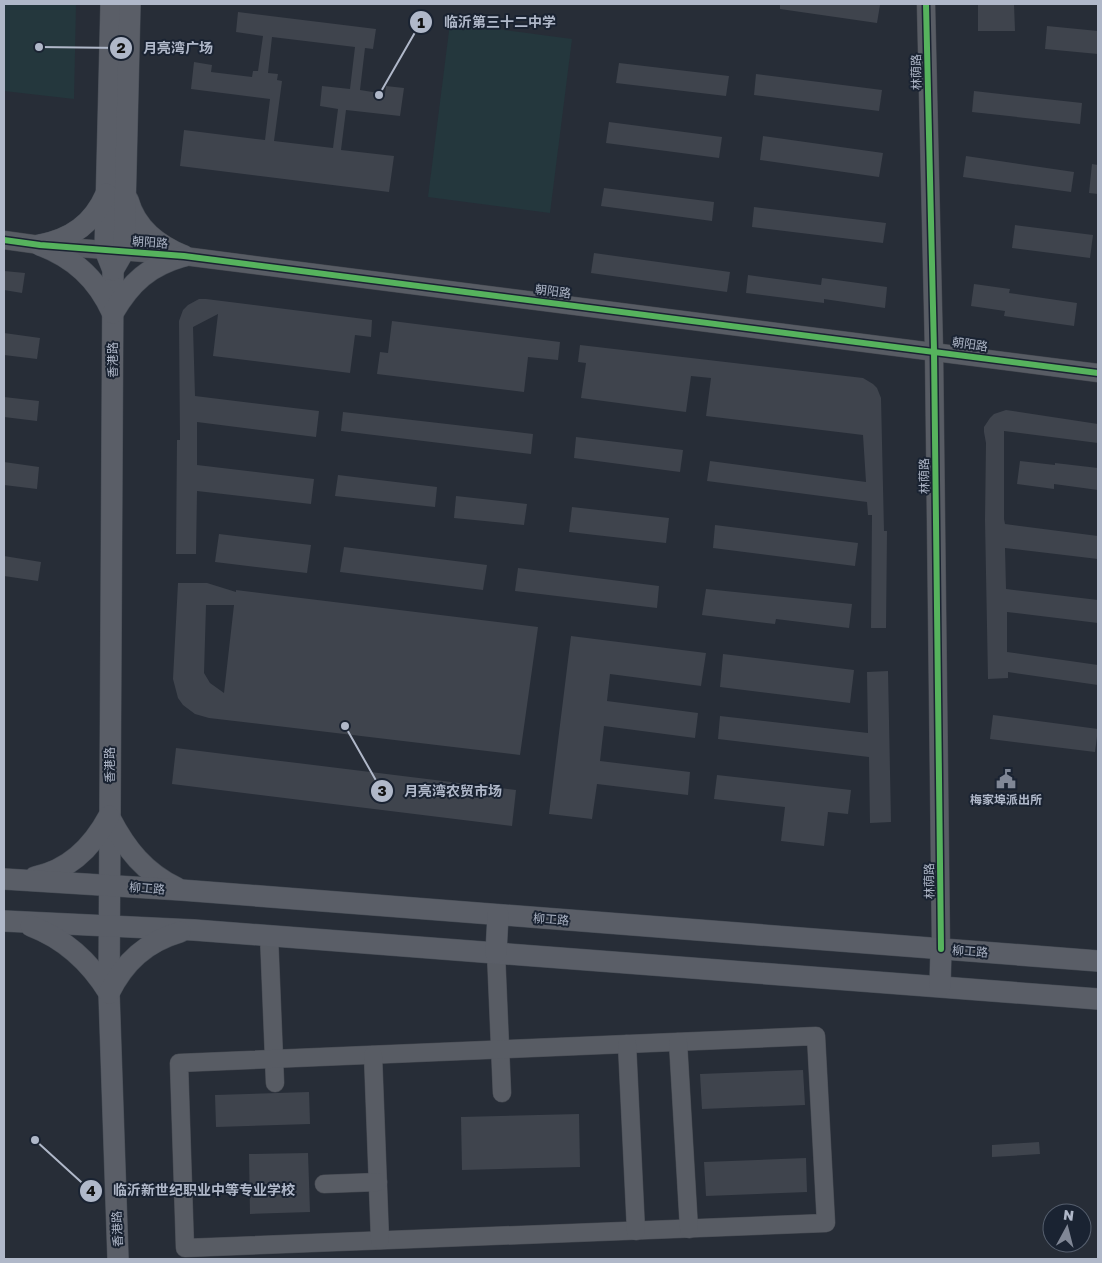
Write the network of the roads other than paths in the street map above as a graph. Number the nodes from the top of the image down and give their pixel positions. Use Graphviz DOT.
graph roads {
  1 [pos="111,4"];
  2 [pos="130,4"];
  3 [pos="926,4"];
  4 [pos="116,191"];
  5 [pos="4,240"];
  6 [pos="40,245"];
  7 [pos="115,250"];
  8 [pos="184,256"];
  9 [pos="113,314"];
  10 [pos="934,351"];
  11 [pos="1098,373"];
  12 [pos="109,816"];
  13 [pos="14,879"];
  14 [pos="109,885"];
  15 [pos="181,890"];
  16 [pos="498,915"];
  17 [pos="7,921"];
  18 [pos="109,926"];
  19 [pos="194,930"];
  20 [pos="268,935"];
  21 [pos="941,949"];
  22 [pos="496,952"];
  23 [pos="1098,961"];
  24 [pos="940,986"];
  25 [pos="109,993"];
  26 [pos="1098,999"];
  27 [pos="678,1042"];
  28 [pos="627,1044"];
  29 [pos="500,1050"];
  30 [pos="373,1055"];
  31 [pos="274,1059"];
  32 [pos="275,1083"];
  33 [pos="502,1093"];
  34 [pos="378,1182"];
  35 [pos="324,1184"];
  36 [pos="689,1228"];
  37 [pos="636,1231"];
  38 [pos="380,1240"];
  39 [pos="118,1259"];
  1 -- 4 [label="main road, 香港路"];
  2 -- 4 [label="main road, 香港路"];
  3 -- 10 [label="street, 林荫路"];
  4 -- 6 [label="main road"];
  4 -- 7 [label="main road, 香港路"];
  4 -- 8 [label="main road"];
  5 -- 6 [label="street, 朝阳路"];
  6 -- 7 [label="street, 朝阳路"];
  6 -- 9 [label="main road"];
  7 -- 8 [label="street, 朝阳路"];
  7 -- 9 [label="main road, 香港路"];
  8 -- 9 [label="main road"];
  8 -- 10 [label="street, 朝阳路"];
  9 -- 12 [label="main road, 香港路"];
  10 -- 11 [label="street, 朝阳路"];
  10 -- 21 [label="street, 林荫路"];
  12 -- 13 [label="main road"];
  12 -- 14 [label="main road, 香港路"];
  12 -- 15 [label="main road"];
  13 -- 14 [label="main road, 柳工路"];
  14 -- 15 [label="main road, 柳工路"];
  14 -- 18 [label="main road, 香港路"];
  15 -- 16 [label="main road, 柳工路"];
  16 -- 21 [label="main road, 柳工路"];
  16 -- 22 [label="main road"];
  17 -- 18 [label="main road"];
  17 -- 25 [label="main road"];
  18 -- 19 [label="main road"];
  18 -- 25 [label="main road, 香港路"];
  19 -- 20 [label="main road"];
  19 -- 25 [label="main road"];
  20 -- 22 [label="main road"];
  20 -- 31 [label="street"];
  21 -- 23 [label="main road, 柳工路"];
  21 -- 24 [label="main road"];
  22 -- 24 [label="main road"];
  22 -- 29 [label="street"];
  24 -- 26 [label="main road"];
  25 -- 39 [label="main road, 香港路"];
  27 -- 28 [label="street"];
  27 -- 36 [label="street"];
  27 -- 36 [label="street"];
  28 -- 29 [label="street"];
  28 -- 37 [label="street"];
  29 -- 30 [label="street"];
  29 -- 33 [label="street"];
  30 -- 31 [label="street"];
  30 -- 34 [label="street"];
  31 -- 32 [label="street"];
  31 -- 38 [label="street"];
  34 -- 35 [label="street"];
  34 -- 38 [label="street"];
  36 -- 37 [label="street"];
  37 -- 38 [label="street"];
}
